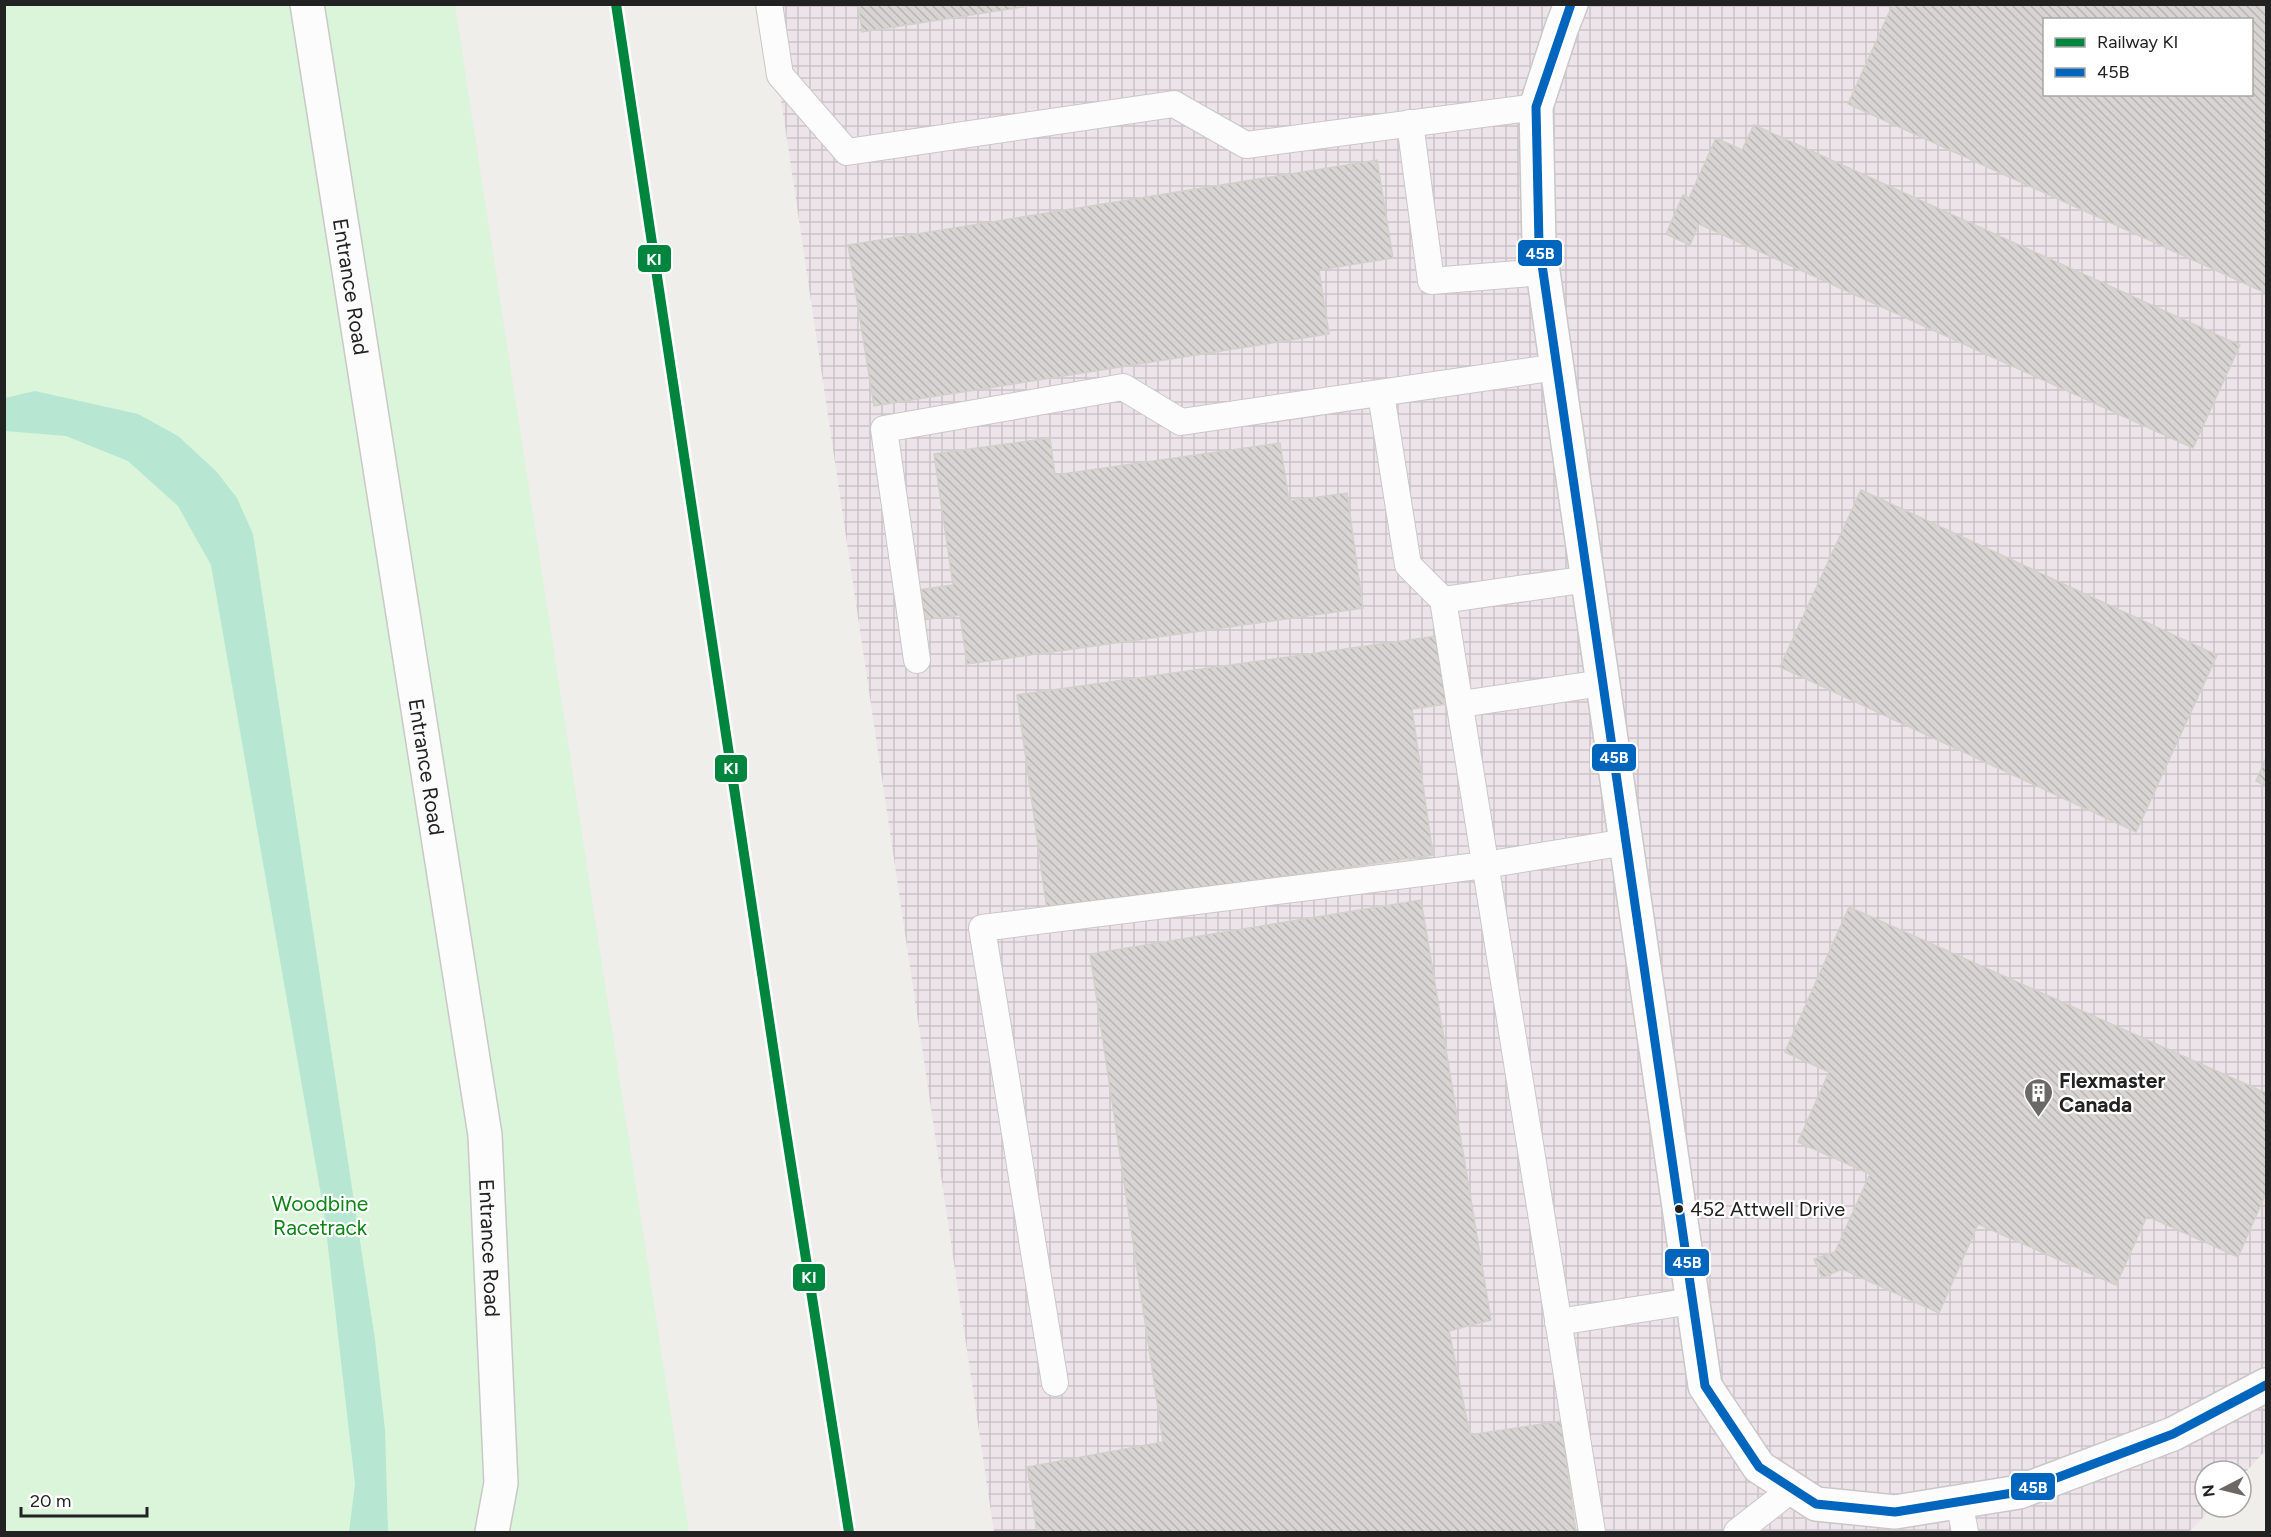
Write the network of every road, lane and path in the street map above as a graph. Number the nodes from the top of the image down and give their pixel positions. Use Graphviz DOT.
graph roads {
  1 [pos="307,4"];
  2 [pos="769,4"];
  3 [pos="1571,4"];
  4 [pos="1536,107"];
  5 [pos="1410,123"];
  6 [pos="1543,272"];
  7 [pos="1557,368"];
  8 [pos="1381,394"];
  9 [pos="1588,579"];
  10 [pos="1443,600"];
  11 [pos="917,660"];
  12 [pos="1602,683"];
  13 [pos="1461,704"];
  14 [pos="1626,842"];
  15 [pos="1485,865"];
  16 [pos="1692,1301"];
  17 [pos="1558,1322"];
  18 [pos="1055,1383"];
  19 [pos="2266,1385"];
  20 [pos="1792,1489"];
  21 [pos="1962,1517"];
  22 [pos="492,1533"];
  23 [pos="1592,1533"];
  24 [pos="1737,1533"];
  1 -- 22 [label="street, Entrance Road"];
  2 -- 5 [label="lane"];
  3 -- 4 [label="street"];
  4 -- 5 [label="lane"];
  4 -- 6 [label="street"];
  5 -- 6 [label="lane"];
  6 -- 7 [label="street"];
  7 -- 8 [label="lane"];
  7 -- 9 [label="street"];
  8 -- 10 [label="lane"];
  8 -- 11 [label="lane"];
  9 -- 10 [label="lane"];
  9 -- 12 [label="street"];
  10 -- 13 [label="lane"];
  12 -- 13 [label="lane"];
  12 -- 14 [label="street"];
  13 -- 15 [label="lane"];
  14 -- 15 [label="lane"];
  14 -- 16 [label="street"];
  15 -- 17 [label="lane"];
  15 -- 18 [label="lane"];
  16 -- 17 [label="lane"];
  16 -- 20 [label="street"];
  17 -- 23 [label="lane"];
  19 -- 21 [label="street"];
  20 -- 21 [label="street"];
  20 -- 24 [label="lane"];
}
